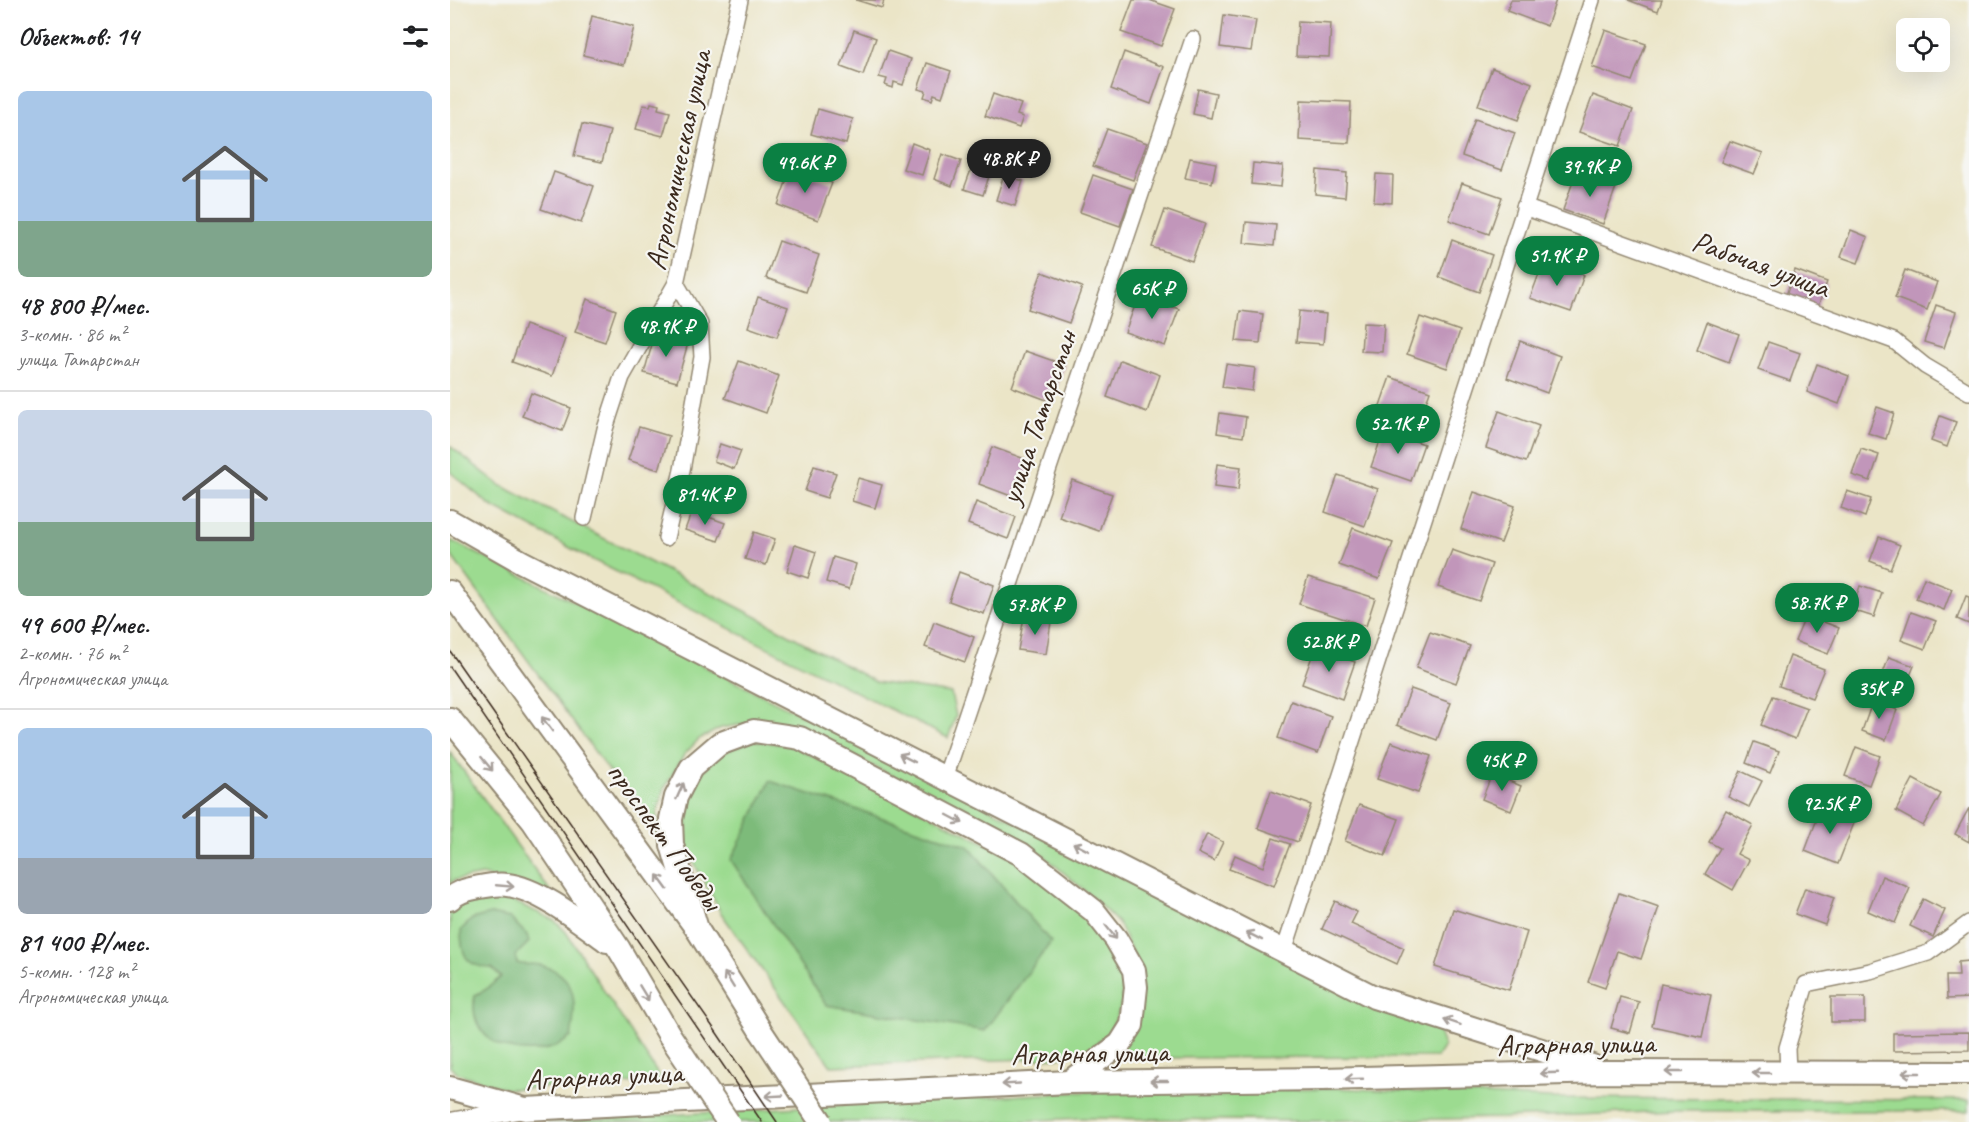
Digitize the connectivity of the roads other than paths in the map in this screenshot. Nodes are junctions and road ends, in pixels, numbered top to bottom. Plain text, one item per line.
1 (740, 0) edge
2 (1592, 0) edge
3 (1193, 39) dead end
4 (1524, 207) junction
5 (676, 283) junction
6 (1969, 393) edge
7 (584, 518) dead end
8 (450, 521) edge
9 (666, 538) dead end
10 (450, 592) edge
11 (450, 718) edge
12 (945, 778) junction
13 (450, 899) edge
14 (1969, 923) edge
15 (697, 929) junction
16 (619, 950) junction
17 (1284, 951) junction
18 (1608, 1072) junction
19 (1788, 1073) junction
20 (1969, 1073) edge
21 (1069, 1082) junction
22 (450, 1088) edge
23 (525, 1109) junction
24 (450, 1122) edge
25 (728, 1122) edge
26 (821, 1122) edge

1 - 5 street, Агрономическая улица
2 - 4 street
3 - 12 street, улица Татарстан
4 - 6 street, Рабочая улица
4 - 17 street
5 - 7 street
5 - 9 street, Агрономическая улица
12 -> 8 main road
15 -> 10 main road, проспект Победы
11 -> 16 main road
17 -> 12 main road
13 -> 16 main road
14 - 19 street
15 -> 21 main road
26 -> 15 main road, проспект Победы, bridge
16 -> 25 main road, bridge
18 -> 17 main road
19 -> 18 main road, Аграрная улица
18 -> 21 main road, Аграрная улица
20 -> 19 main road, Аграрная улица
21 -> 23 main road, Аграрная улица
22 - 23 main road
23 - 24 street, Аграрная улица

